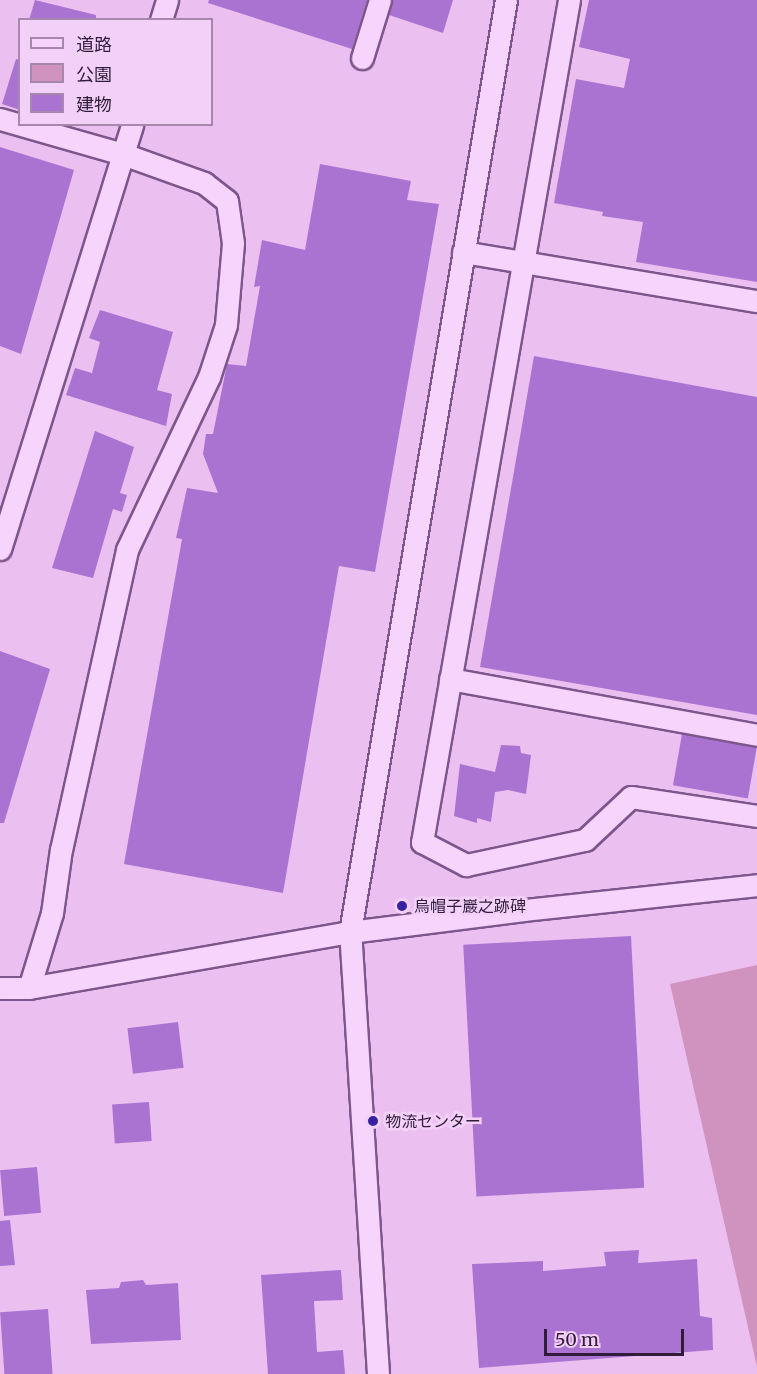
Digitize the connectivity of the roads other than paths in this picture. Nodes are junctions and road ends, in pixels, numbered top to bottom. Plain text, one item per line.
1 (167, 0) edge
2 (380, 0) edge
3 (506, 0) edge
4 (569, 0) edge
5 (162, 18) edge
6 (362, 58) dead end
7 (0, 119) edge
8 (18, 124) edge
9 (25, 126) edge
10 (131, 126) edge
11 (123, 154) junction
12 (463, 252) junction
13 (522, 262) junction
14 (757, 301) edge
15 (0, 549) edge
16 (450, 679) junction
17 (757, 735) edge
18 (757, 816) edge
19 (757, 885) edge
20 (350, 932) junction
21 (0, 988) edge
22 (29, 988) junction
23 (378, 1374) edge

1 - 5 street
2 - 6 street
3 - 12 street
4 - 13 street
7 - 8 street
9 - 11 street
10 - 11 street
11 - 15 street
11 - 22 street
12 - 13 street
12 - 20 street
13 - 14 street
13 - 16 street
16 - 17 street
16 - 18 street
19 - 20 street
20 - 22 street
20 - 23 street
21 - 22 street

